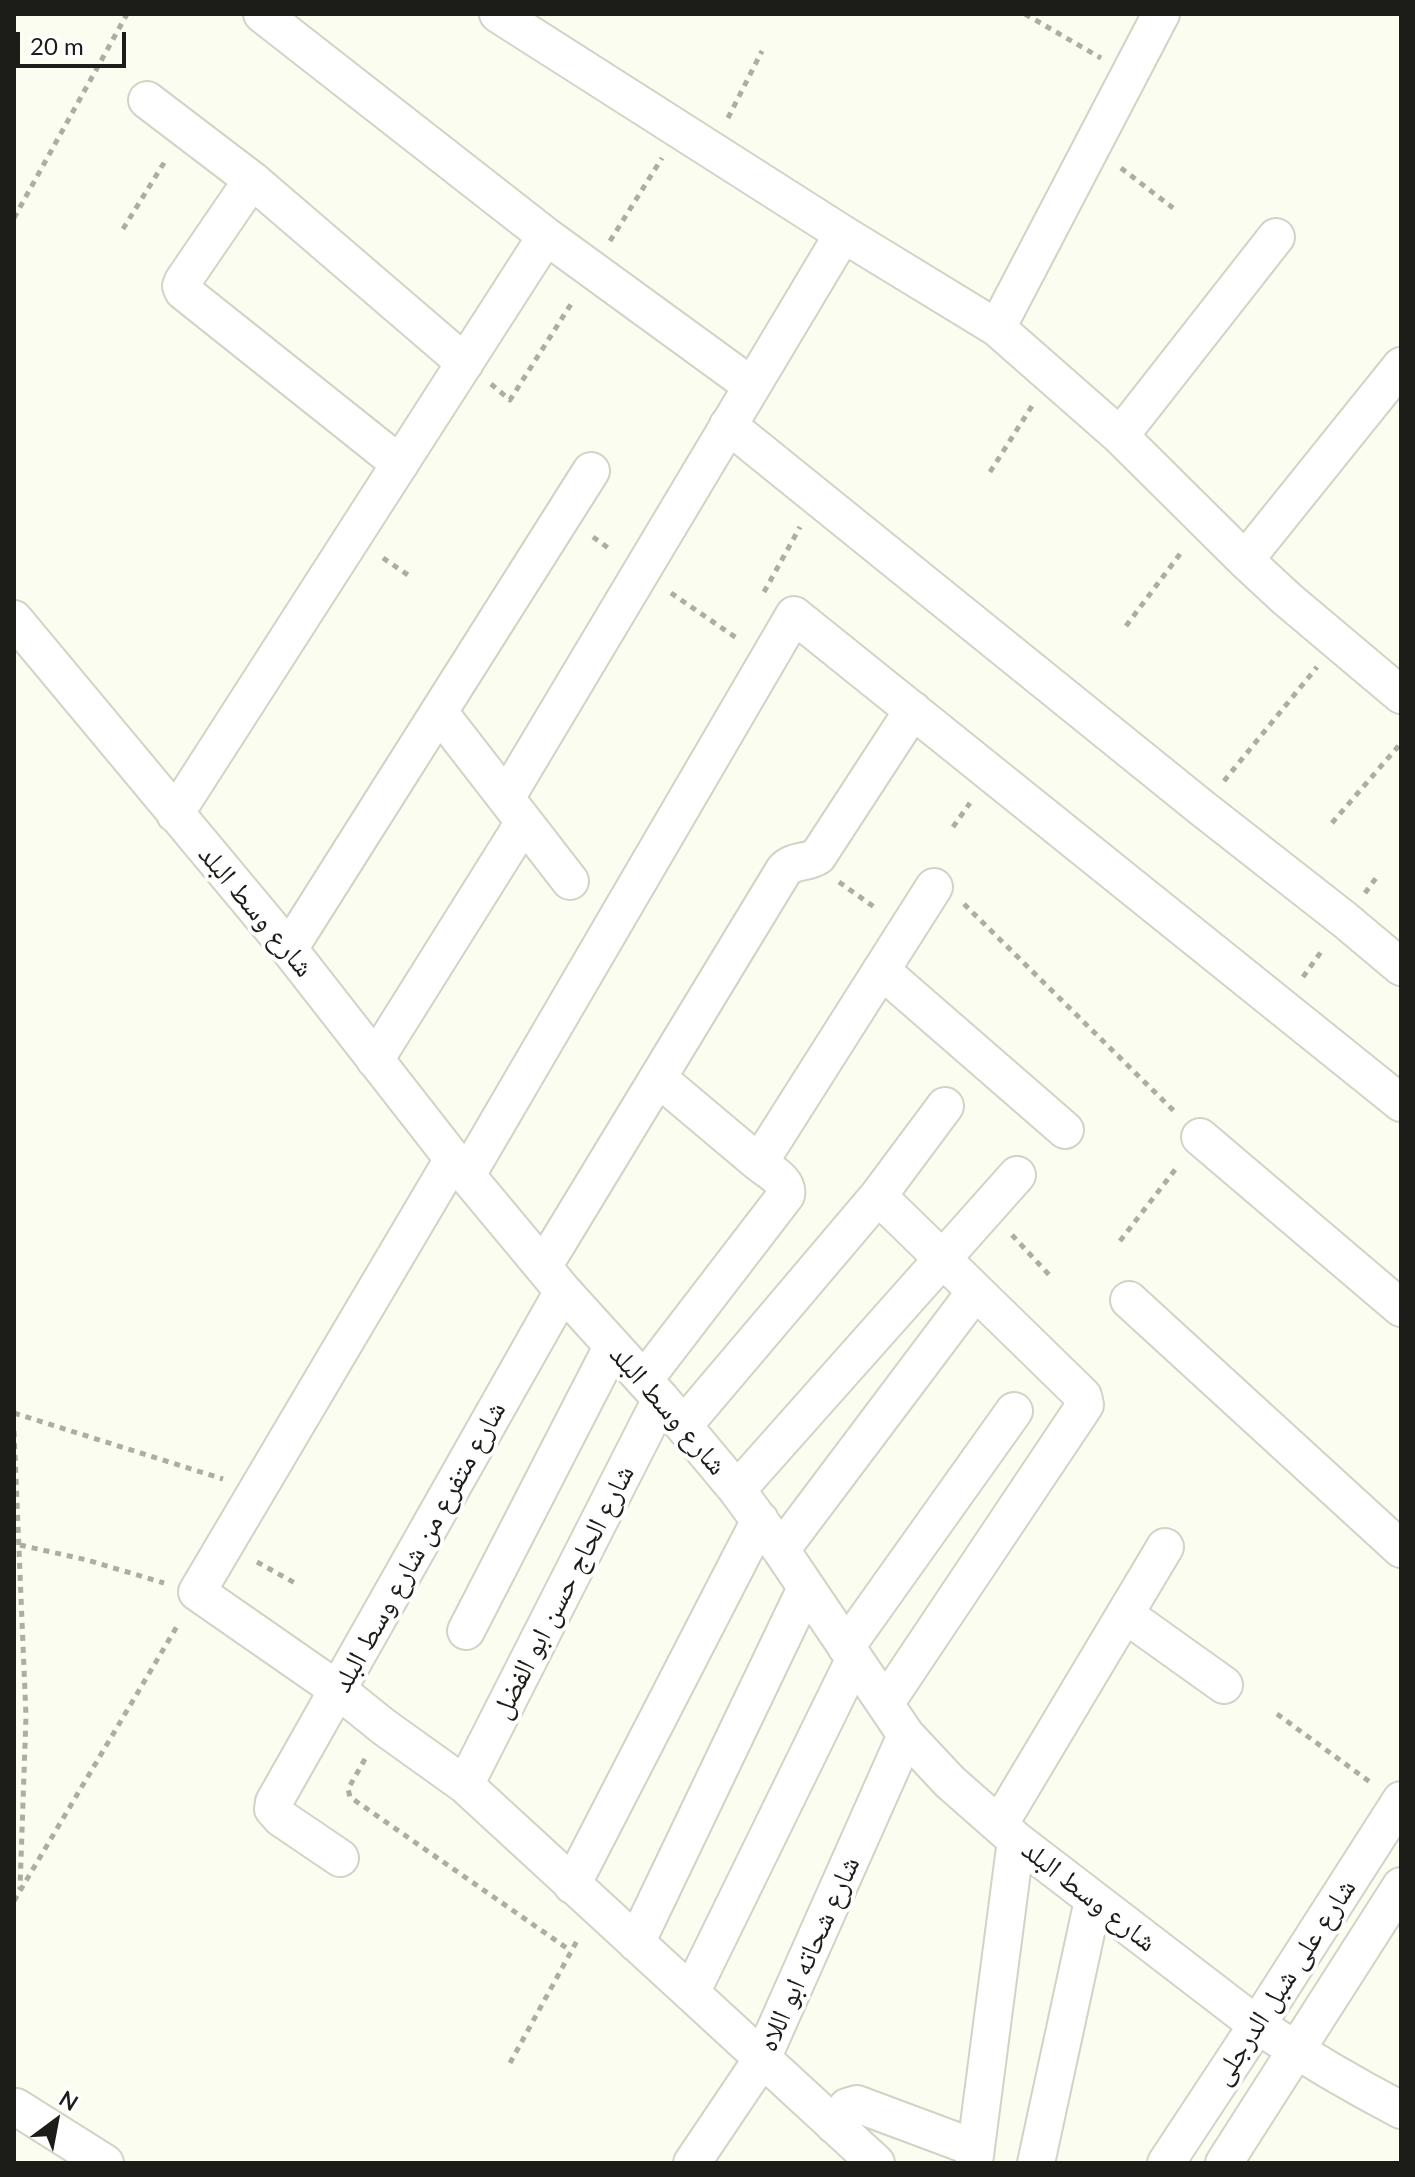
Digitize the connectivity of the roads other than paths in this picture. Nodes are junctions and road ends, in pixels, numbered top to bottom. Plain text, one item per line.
1 (262, 14) edge
2 (498, 14) edge
3 (1161, 14) edge
4 (534, 24) edge
5 (147, 100) dead end
6 (252, 180) junction
7 (843, 234) junction
8 (546, 236) junction
9 (1276, 237) dead end
10 (997, 328) junction
11 (465, 363) junction
12 (1401, 366) edge
13 (752, 386) junction
14 (728, 425) junction
15 (1120, 436) junction
16 (400, 464) junction
17 (591, 471) dead end
18 (1245, 560) junction
19 (14, 619) edge
20 (1401, 695) edge
21 (913, 710) junction
22 (439, 712) junction
23 (515, 810) junction
24 (175, 814) junction
25 (570, 881) dead end
26 (934, 887) road end
27 (289, 949) junction
28 (1401, 967) edge
29 (881, 970) junction
30 (375, 1060) junction
31 (658, 1078) junction
32 (1401, 1103) edge
33 (945, 1106) dead end
34 (1065, 1130) dead end
35 (1200, 1137) road end
36 (759, 1163) junction
37 (460, 1167) junction
38 (1017, 1175) dead end
39 (878, 1196) junction
40 (943, 1258) junction
41 (553, 1279) junction
42 (975, 1292) junction
43 (1129, 1300) dead end
44 (1401, 1308) edge
45 (612, 1347) junction
46 (663, 1401) junction
47 (1014, 1411) dead end
48 (737, 1490) junction
49 (760, 1520) junction
50 (1401, 1549) edge
51 (781, 1550) junction
52 (1156, 1562) dead end
53 (806, 1588) junction
54 (1126, 1615) junction
55 (466, 1631) dead end
56 (850, 1654) junction
57 (1224, 1685) dead end
58 (338, 1690) junction
59 (885, 1704) junction
60 (906, 1735) junction
61 (465, 1785) junction
62 (1400, 1802) edge
63 (1008, 1833) junction
64 (340, 1858) dead end
65 (1401, 1886) edge
66 (584, 1896) junction
67 (1093, 1900) junction
68 (636, 1943) junction
69 (691, 1993) junction
70 (1257, 2025) junction
71 (1295, 2050) junction
72 (762, 2059) junction
73 (16, 2107) edge
74 (1401, 2110) edge
75 (834, 2125) junction
76 (975, 2156) edge
77 (874, 2162) edge
78 (105, 2163) edge
79 (692, 2163) edge
80 (1036, 2163) edge
81 (1166, 2163) edge
82 (1224, 2163) edge

1 - 8 street
2 - 4 street
3 - 10 street
4 - 7 street
5 - 6 street
6 - 11 street
6 - 16 street
7 - 10 street
7 - 13 street
8 - 11 street
8 - 13 street
9 - 15 street
10 - 15 street
11 - 16 street
12 - 18 street
13 - 14 street
14 - 23 street
14 - 28 street
15 - 18 street
16 - 24 street
17 - 22 street
18 - 20 street
19 - 24 street, شارع وسط البلد
21 - 31 street, شارع متفرع من شارع وسط البلد
21 - 32 street
21 - 37 street
22 - 23 street
22 - 27 street
23 - 25 street
23 - 30 street
24 - 27 street, شارع وسط البلد
26 - 29 street
27 - 30 street, شارع وسط البلد
29 - 34 street
29 - 36 street
30 - 37 street, شارع وسط البلد
31 - 36 street
31 - 41 street, شارع متفرع من شارع وسط البلد
33 - 39 street
35 - 44 street
36 - 46 street
37 - 41 street, شارع وسط البلد
37 - 58 street
38 - 40 street
39 - 40 street
39 - 46 street
40 - 42 street
40 - 48 street
41 - 45 street, شارع وسط البلد
41 - 58 street, شارع متفرع من شارع وسط البلد
42 - 51 street
42 - 59 street
43 - 50 street
45 - 46 street, شارع وسط البلد
45 - 55 street
46 - 48 street, شارع وسط البلد
46 - 61 street, شارع الحاج حسن ابو الفضل
47 - 56 street
48 - 49 street, شارع وسط البلد
49 - 51 street, شارع وسط البلد
49 - 66 street
51 - 53 street, شارع وسط البلد
52 - 54 street
53 - 56 street, شارع وسط البلد
53 - 68 street
54 - 57 street
54 - 63 street
56 - 59 street, شارع وسط البلد
56 - 69 street
58 - 61 street
58 - 64 street, شارع متفرع من شارع وسط البلد
59 - 60 street, شارع وسط البلد
60 - 63 street, شارع وسط البلد
60 - 72 street, شارع شحاته ابو اللاه
61 - 66 street
62 - 70 street, شارع على شبل الدرجلى
63 - 67 street, شارع وسط البلد
63 - 76 street
65 - 71 street, شارع على شبل الدرجلى
66 - 68 street
67 - 70 street, شارع وسط البلد
67 - 80 street
68 - 69 street
69 - 72 street
70 - 71 street, شارع وسط البلد
70 - 81 street, شارع على شبل الدرجلى
71 - 74 street, شارع وسط البلد
71 - 82 street, شارع على شبل الدرجلى
72 - 75 street
72 - 79 street, شارع شحاته ابو اللاه
73 - 78 street
75 - 76 street
75 - 77 street

